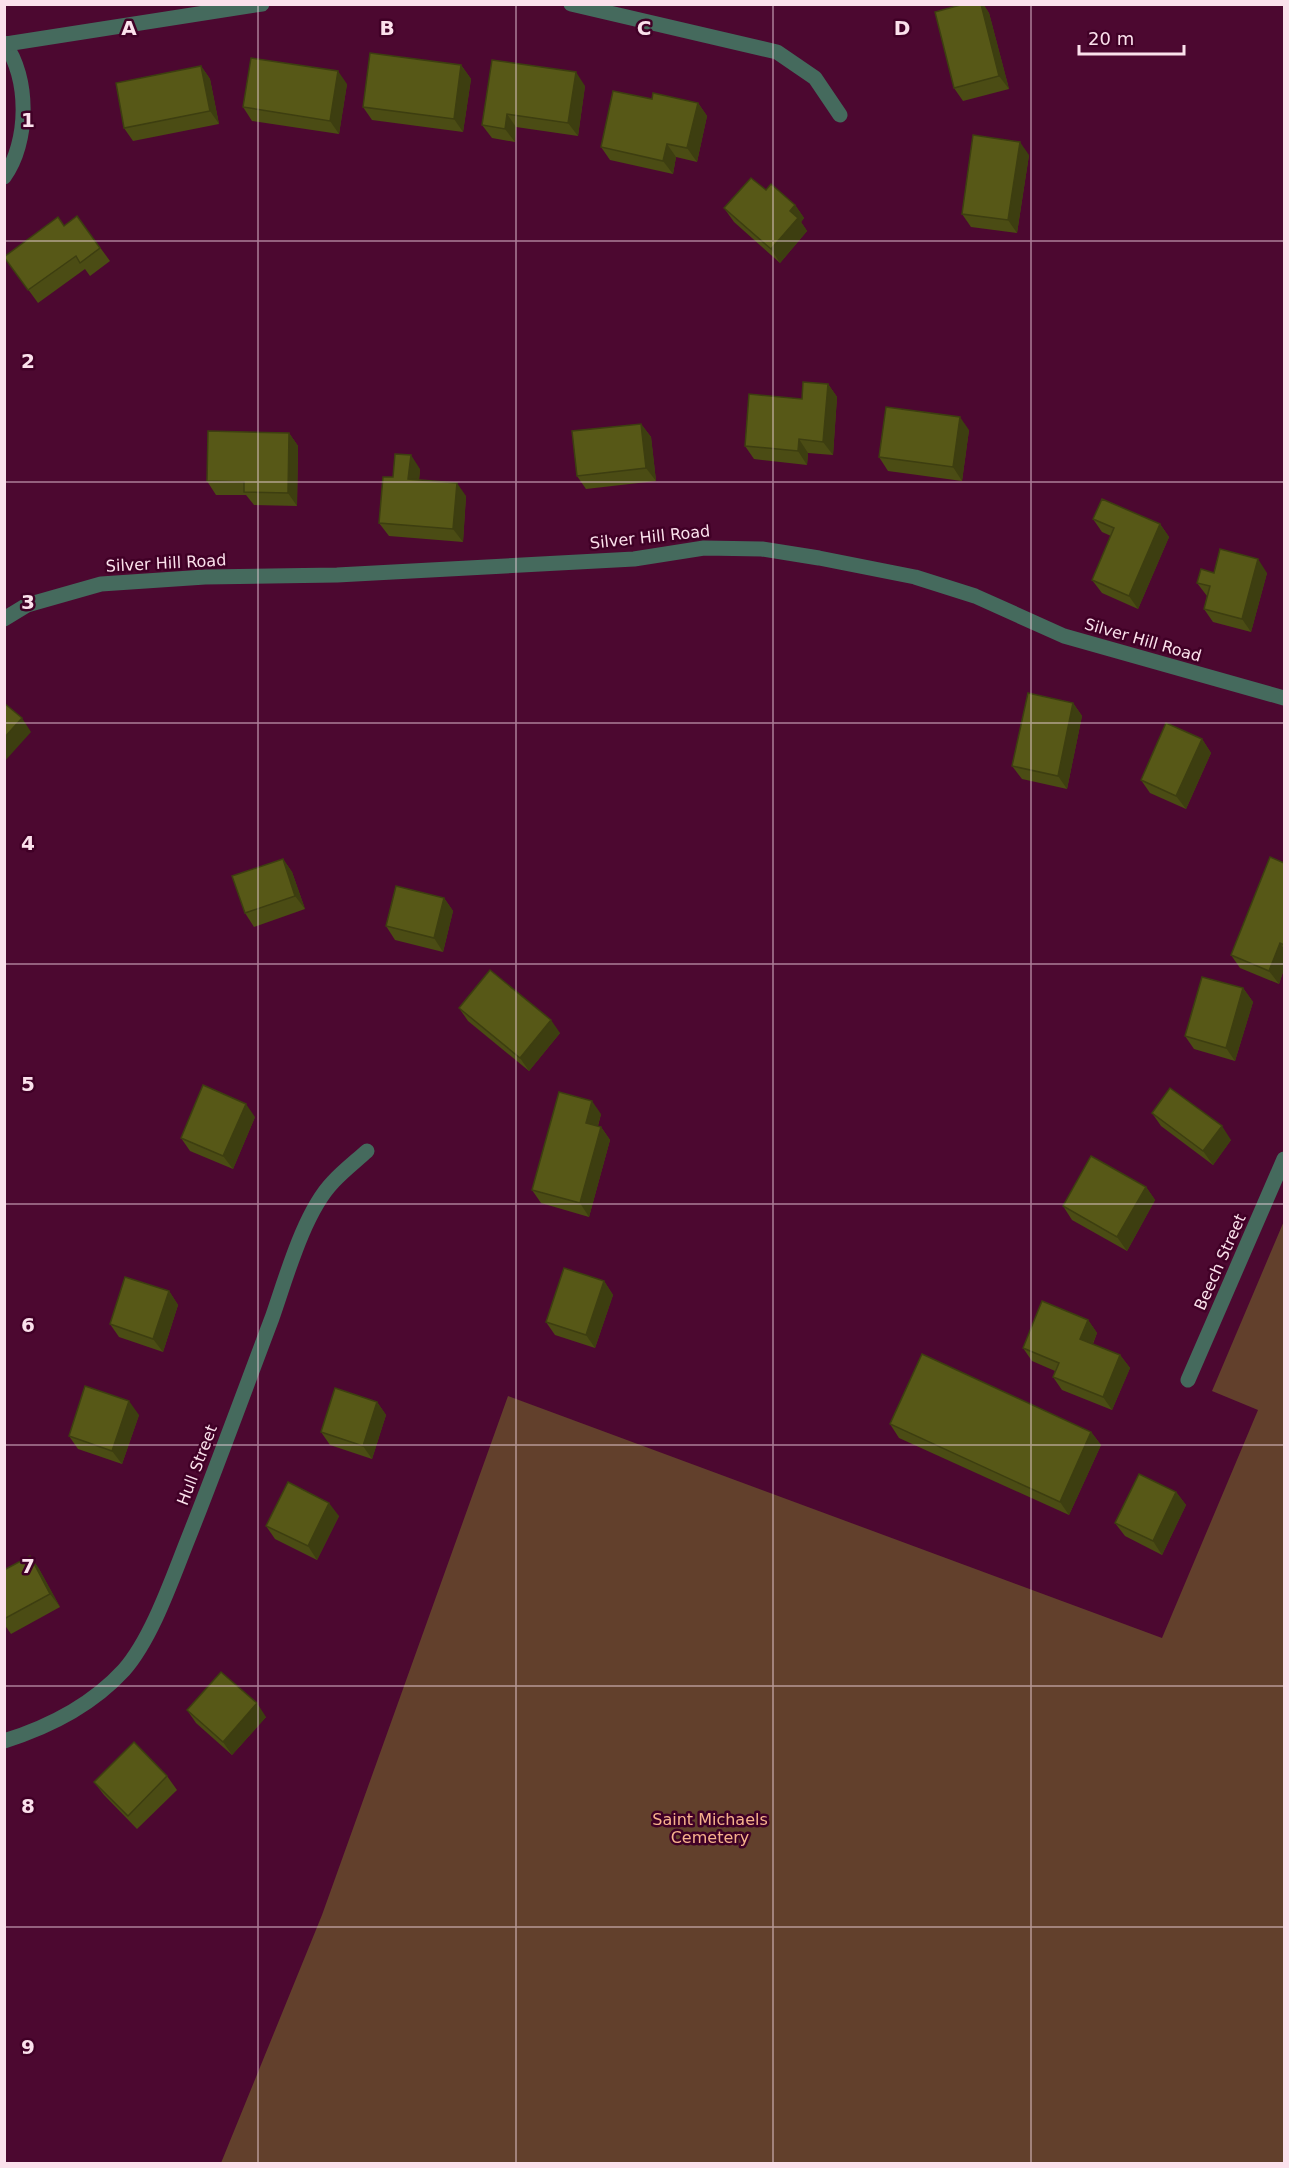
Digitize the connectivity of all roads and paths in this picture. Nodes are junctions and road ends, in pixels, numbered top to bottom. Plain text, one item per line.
1 (262, 4) edge
2 (572, 4) edge
3 (5, 44) edge
4 (840, 115) dead end
5 (4, 177) edge
6 (4, 619) edge
7 (1284, 698) edge
8 (367, 1151) dead end
9 (1284, 1159) edge
10 (1188, 1380) dead end
11 (4, 1741) edge

1 - 3 street
2 - 4 street
3 - 5 street
6 - 7 street, Silver Hill Road
8 - 11 street, Hull Street
9 - 10 street, Beech Street

